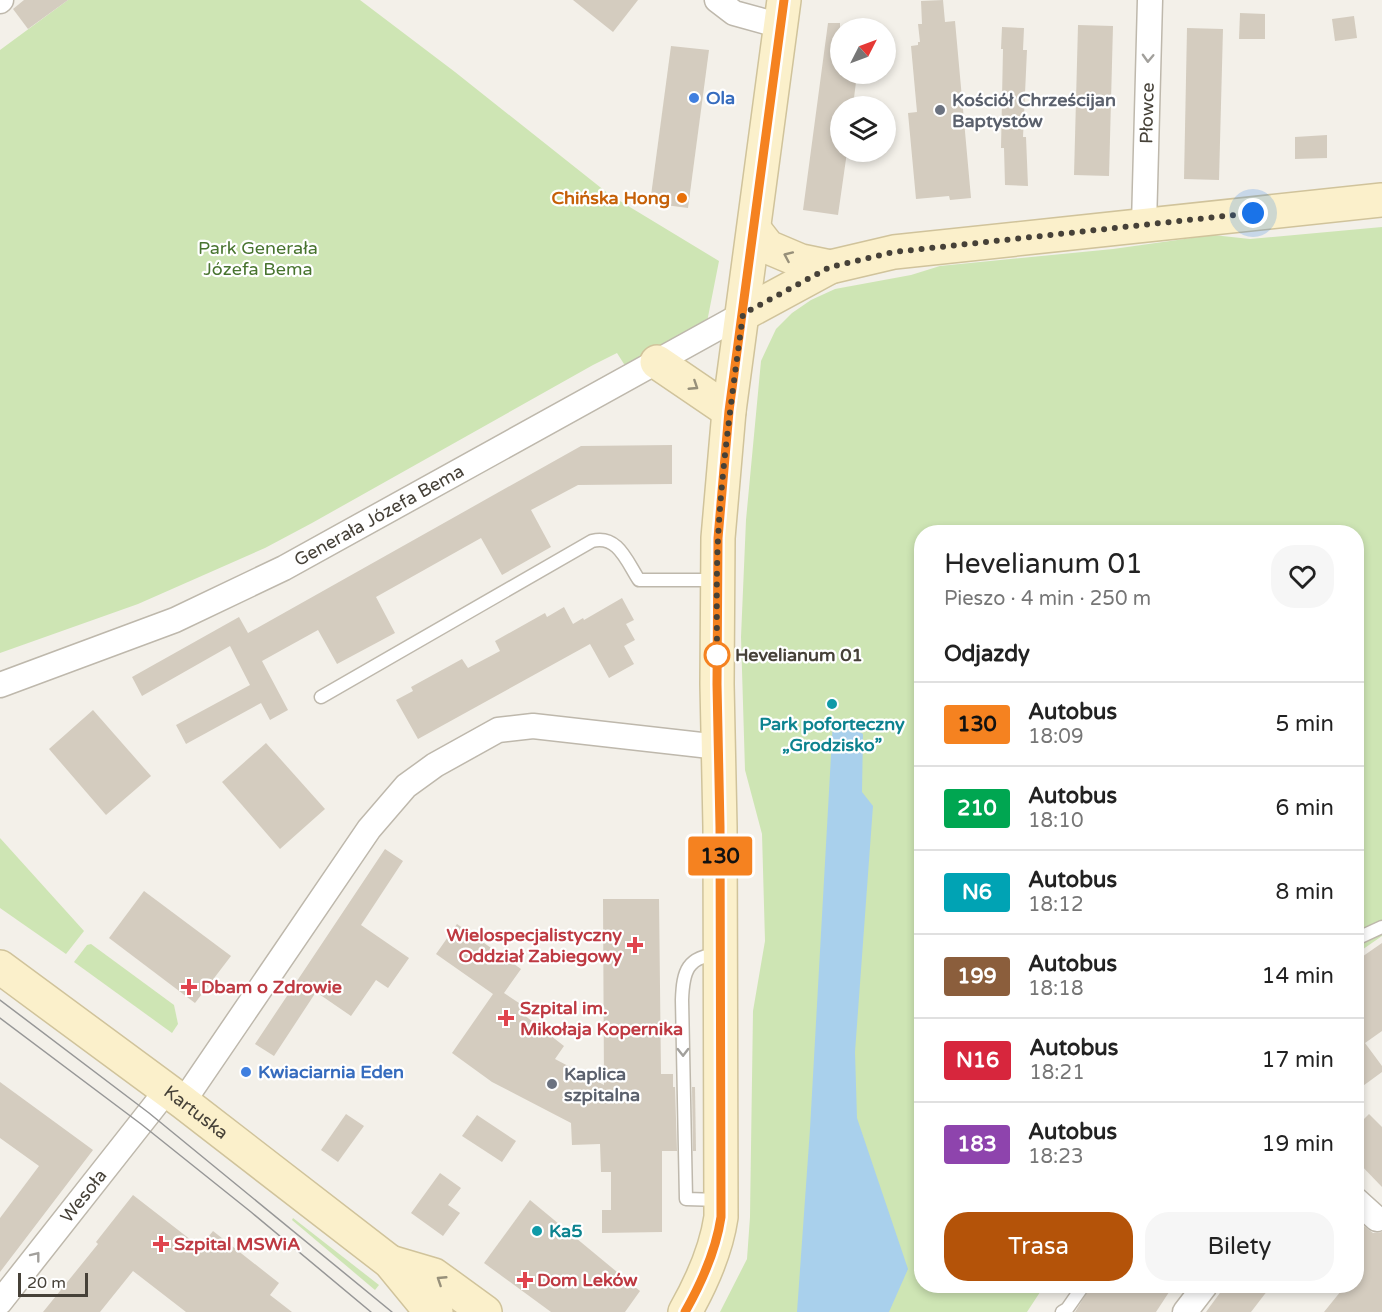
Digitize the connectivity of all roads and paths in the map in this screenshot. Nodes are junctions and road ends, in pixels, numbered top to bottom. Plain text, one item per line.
1 (717, 0) edge
2 (1150, 0) edge
3 (782, 13) edge
4 (1382, 200) edge
5 (1144, 225) junction
6 (754, 229) junction
7 (830, 267) junction
8 (743, 314) junction
9 (657, 362) junction
10 (729, 411) junction
11 (717, 580) junction
12 (0, 685) edge
13 (321, 697) dead end
14 (719, 747) junction
15 (1382, 927) edge
16 (1364, 935) edge
17 (720, 954) junction
18 (0, 967) edge
19 (175, 1096) junction
20 (722, 1201) junction
21 (1364, 1207) edge
22 (1379, 1221) edge
23 (390, 1262) junction
24 (1078, 1293) edge
25 (1200, 1293) edge
26 (0, 1302) edge
27 (436, 1312) edge
28 (485, 1312) edge
29 (685, 1312) edge
30 (1062, 1312) edge
31 (1185, 1312) edge

1 - 3 street
2 -> 5 street, Płowce
3 - 6 street
4 - 5 street
5 - 7 street
7 -> 6 street
6 - 8 street
7 - 8 street
8 - 9 street, Generała Józefa Bema
8 - 10 street
9 -> 10 street
9 - 12 street, Generała Józefa Bema
10 - 11 street
11 - 13 lane
11 - 14 street
14 - 17 street
14 - 19 street, Wesoła
15 - 16 lane
17 - 20 street
17 -> 20 lane
18 - 19 street, Kartuska
19 - 23 street, Kartuska
26 -> 19 street, Wesoła
20 - 29 street
21 - 22 street
23 - 27 street, Kartuska
28 -> 23 street, Kartuska
24 - 30 lane
25 - 31 street

